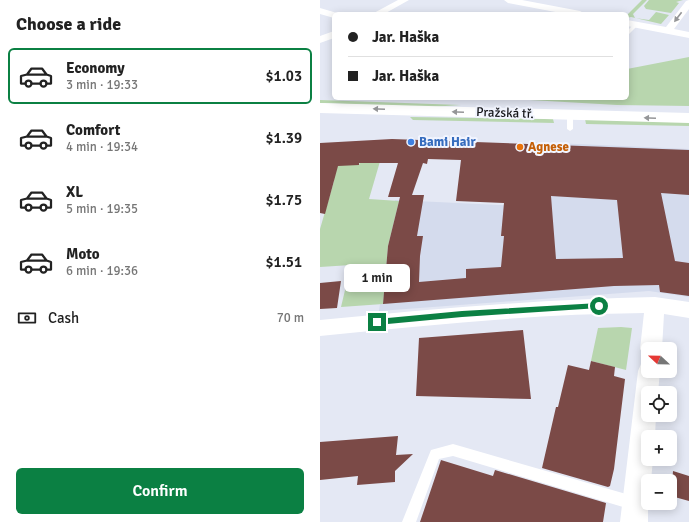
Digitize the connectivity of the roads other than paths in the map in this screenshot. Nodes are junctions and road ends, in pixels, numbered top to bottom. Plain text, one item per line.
1 (405, 0) edge
2 (508, 0) edge
3 (522, 1) edge
4 (689, 3) edge
5 (513, 10) dead end
6 (320, 11) edge
7 (381, 12) edge
8 (571, 12) edge
9 (332, 14) edge
10 (630, 24) edge
11 (668, 31) junction
12 (332, 35) edge
13 (689, 35) edge
14 (320, 40) edge
15 (320, 108) edge
16 (689, 118) edge
17 (320, 120) edge
18 (570, 122) junction
19 (689, 132) edge
20 (655, 305) junction
21 (689, 310) edge
22 (320, 328) edge
23 (652, 342) edge
24 (648, 378) edge
25 (635, 513) edge
26 (409, 522) edge

1 - 7 street
2 - 3 street
3 - 5 street
3 - 8 street
4 -> 11 street
6 - 9 street
10 - 11 street
11 - 13 street
12 - 14 street
18 -> 15 street, Pražská tř.
16 -> 18 street, Pražská tř.
17 - 18 street, Pražská tř.
18 - 19 street, Pražská tř.
20 - 21 street
20 - 22 street
20 - 23 street
24 - 25 street
25 - 26 lane

